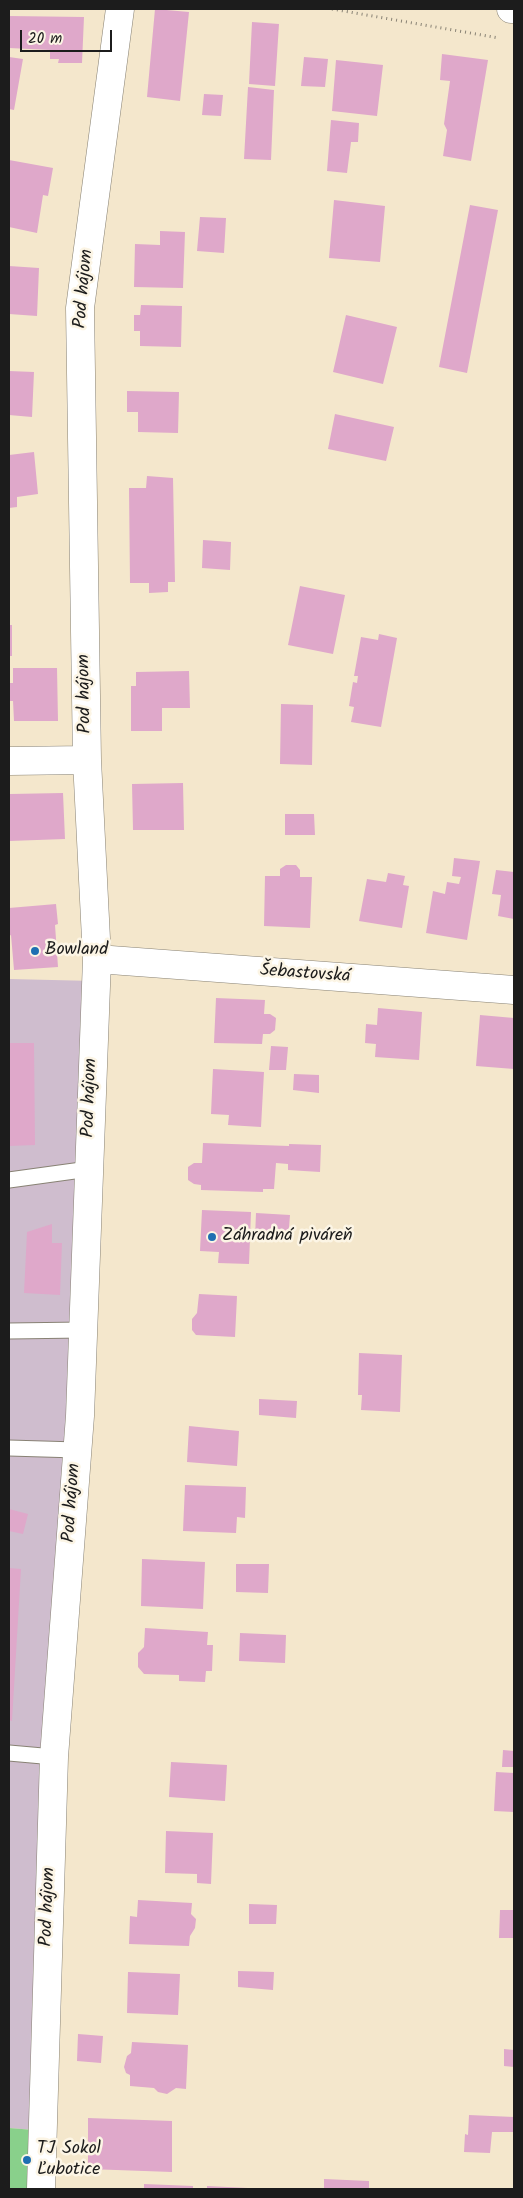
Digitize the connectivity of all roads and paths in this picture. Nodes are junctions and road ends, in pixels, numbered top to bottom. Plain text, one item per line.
1 (120, 9) edge
2 (332, 9) edge
3 (505, 39) dead end
4 (87, 760) junction
5 (9, 761) edge
6 (97, 959) junction
7 (514, 990) edge
8 (89, 1170) junction
9 (9, 1180) edge
10 (83, 1330) junction
11 (9, 1331) edge
12 (9, 1448) edge
13 (77, 1450) junction
14 (9, 1753) edge
15 (54, 1758) junction
16 (41, 2189) edge

1 - 4 street, Pod hájom
2 - 3 path
4 - 5 street
4 - 6 street, Pod hájom
6 - 7 street, Šebastovská
6 - 8 street, Pod hájom
8 - 9 lane
8 - 10 street, Pod hájom
10 - 11 lane
10 - 13 street, Pod hájom
12 - 13 lane
13 - 15 street, Pod hájom
14 - 15 lane
15 - 16 street, Pod hájom

